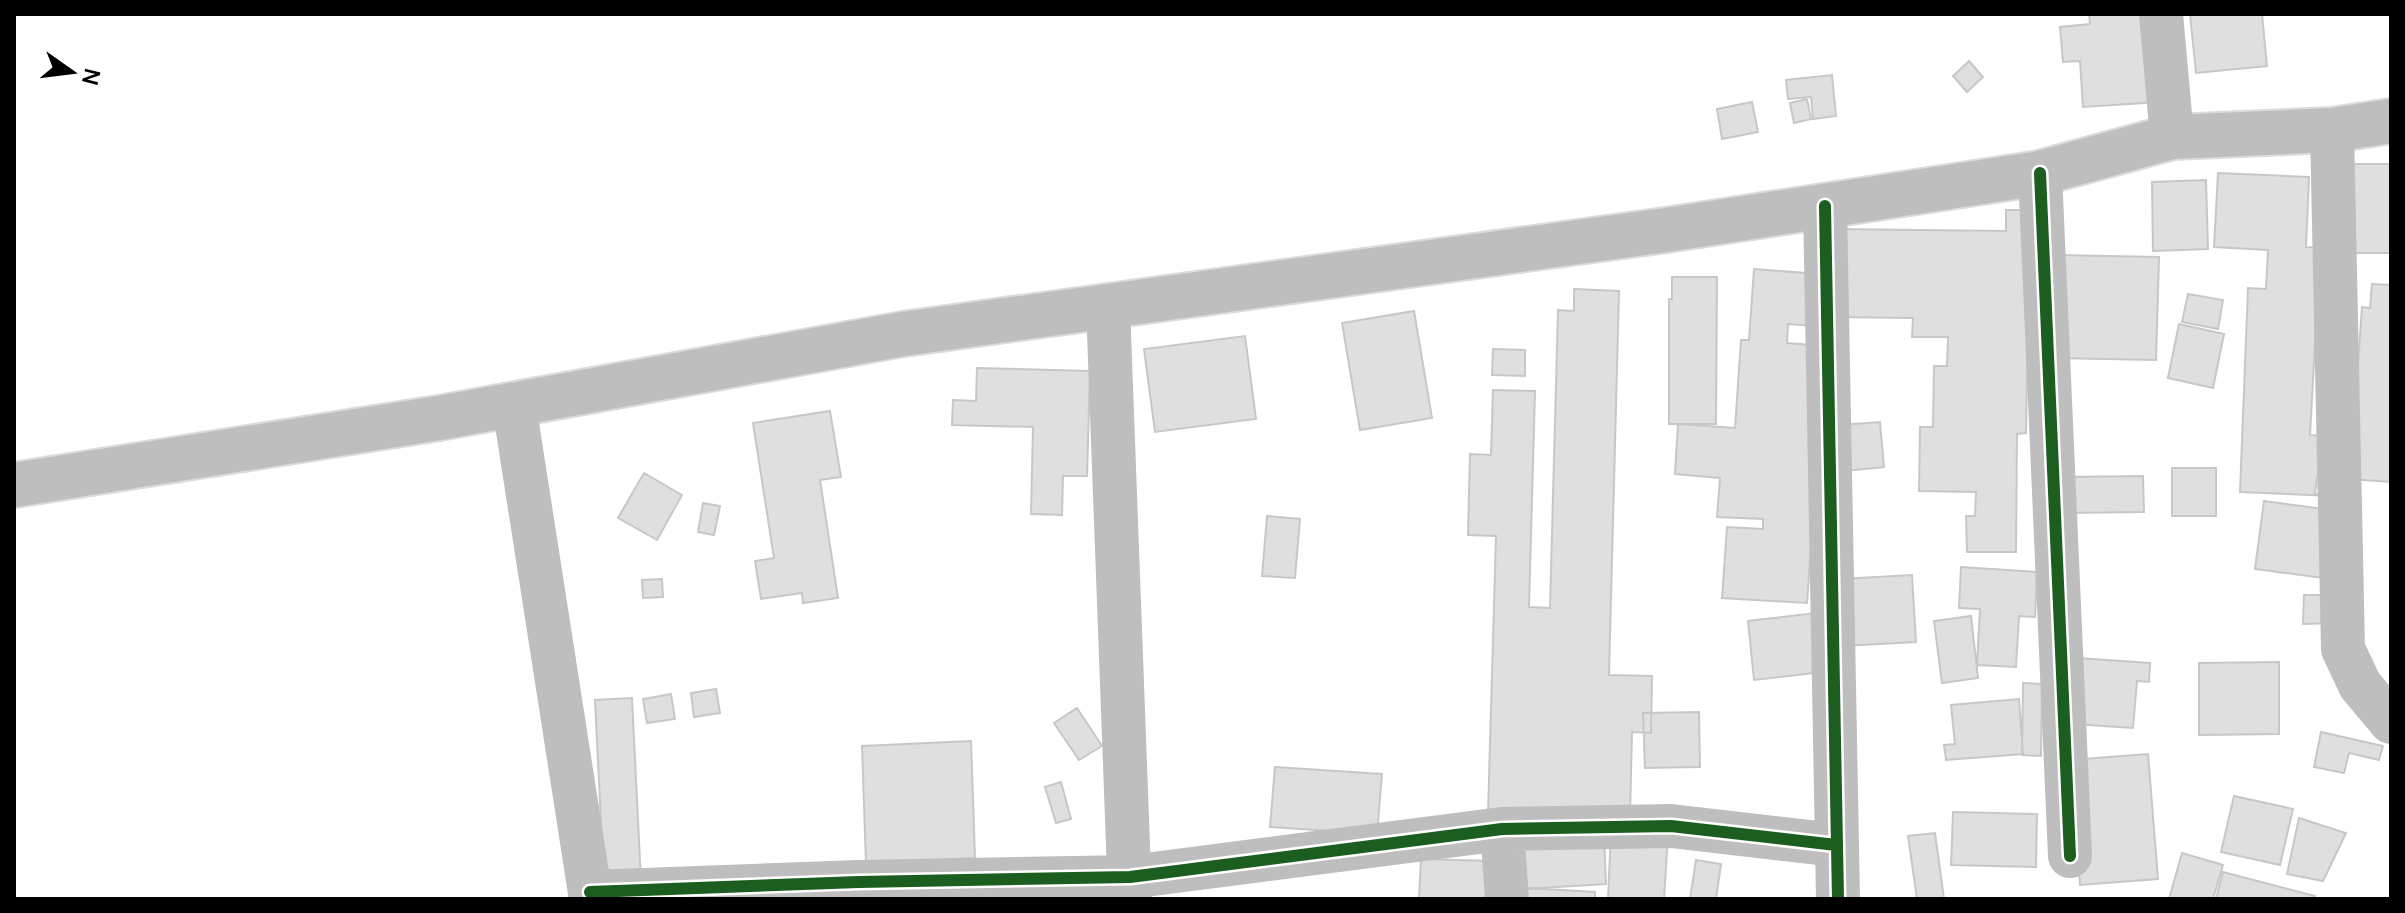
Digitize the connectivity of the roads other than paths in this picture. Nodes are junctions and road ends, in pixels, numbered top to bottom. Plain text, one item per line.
1 (2161, 14) edge
2 (2391, 121) edge
3 (2332, 130) junction
4 (2172, 137) junction
5 (2040, 173) junction
6 (1825, 206) junction
7 (1108, 306) junction
8 (514, 405) junction
9 (14, 485) edge
10 (2391, 722) edge
11 (1502, 829) junction
12 (1836, 845) junction
13 (2070, 856) dead end
14 (1130, 888) edge
15 (590, 895) edge
16 (1507, 899) edge
17 (1838, 899) edge

1 - 4 street
2 - 3 street
3 - 4 street
3 - 10 street
4 - 5 street
5 - 6 street
5 - 13 street
6 - 7 street
6 - 12 street
7 - 8 street
7 - 14 street
8 - 9 street
8 - 15 street
11 - 12 street
11 - 14 street
11 - 16 street
12 - 17 street
14 - 15 street

